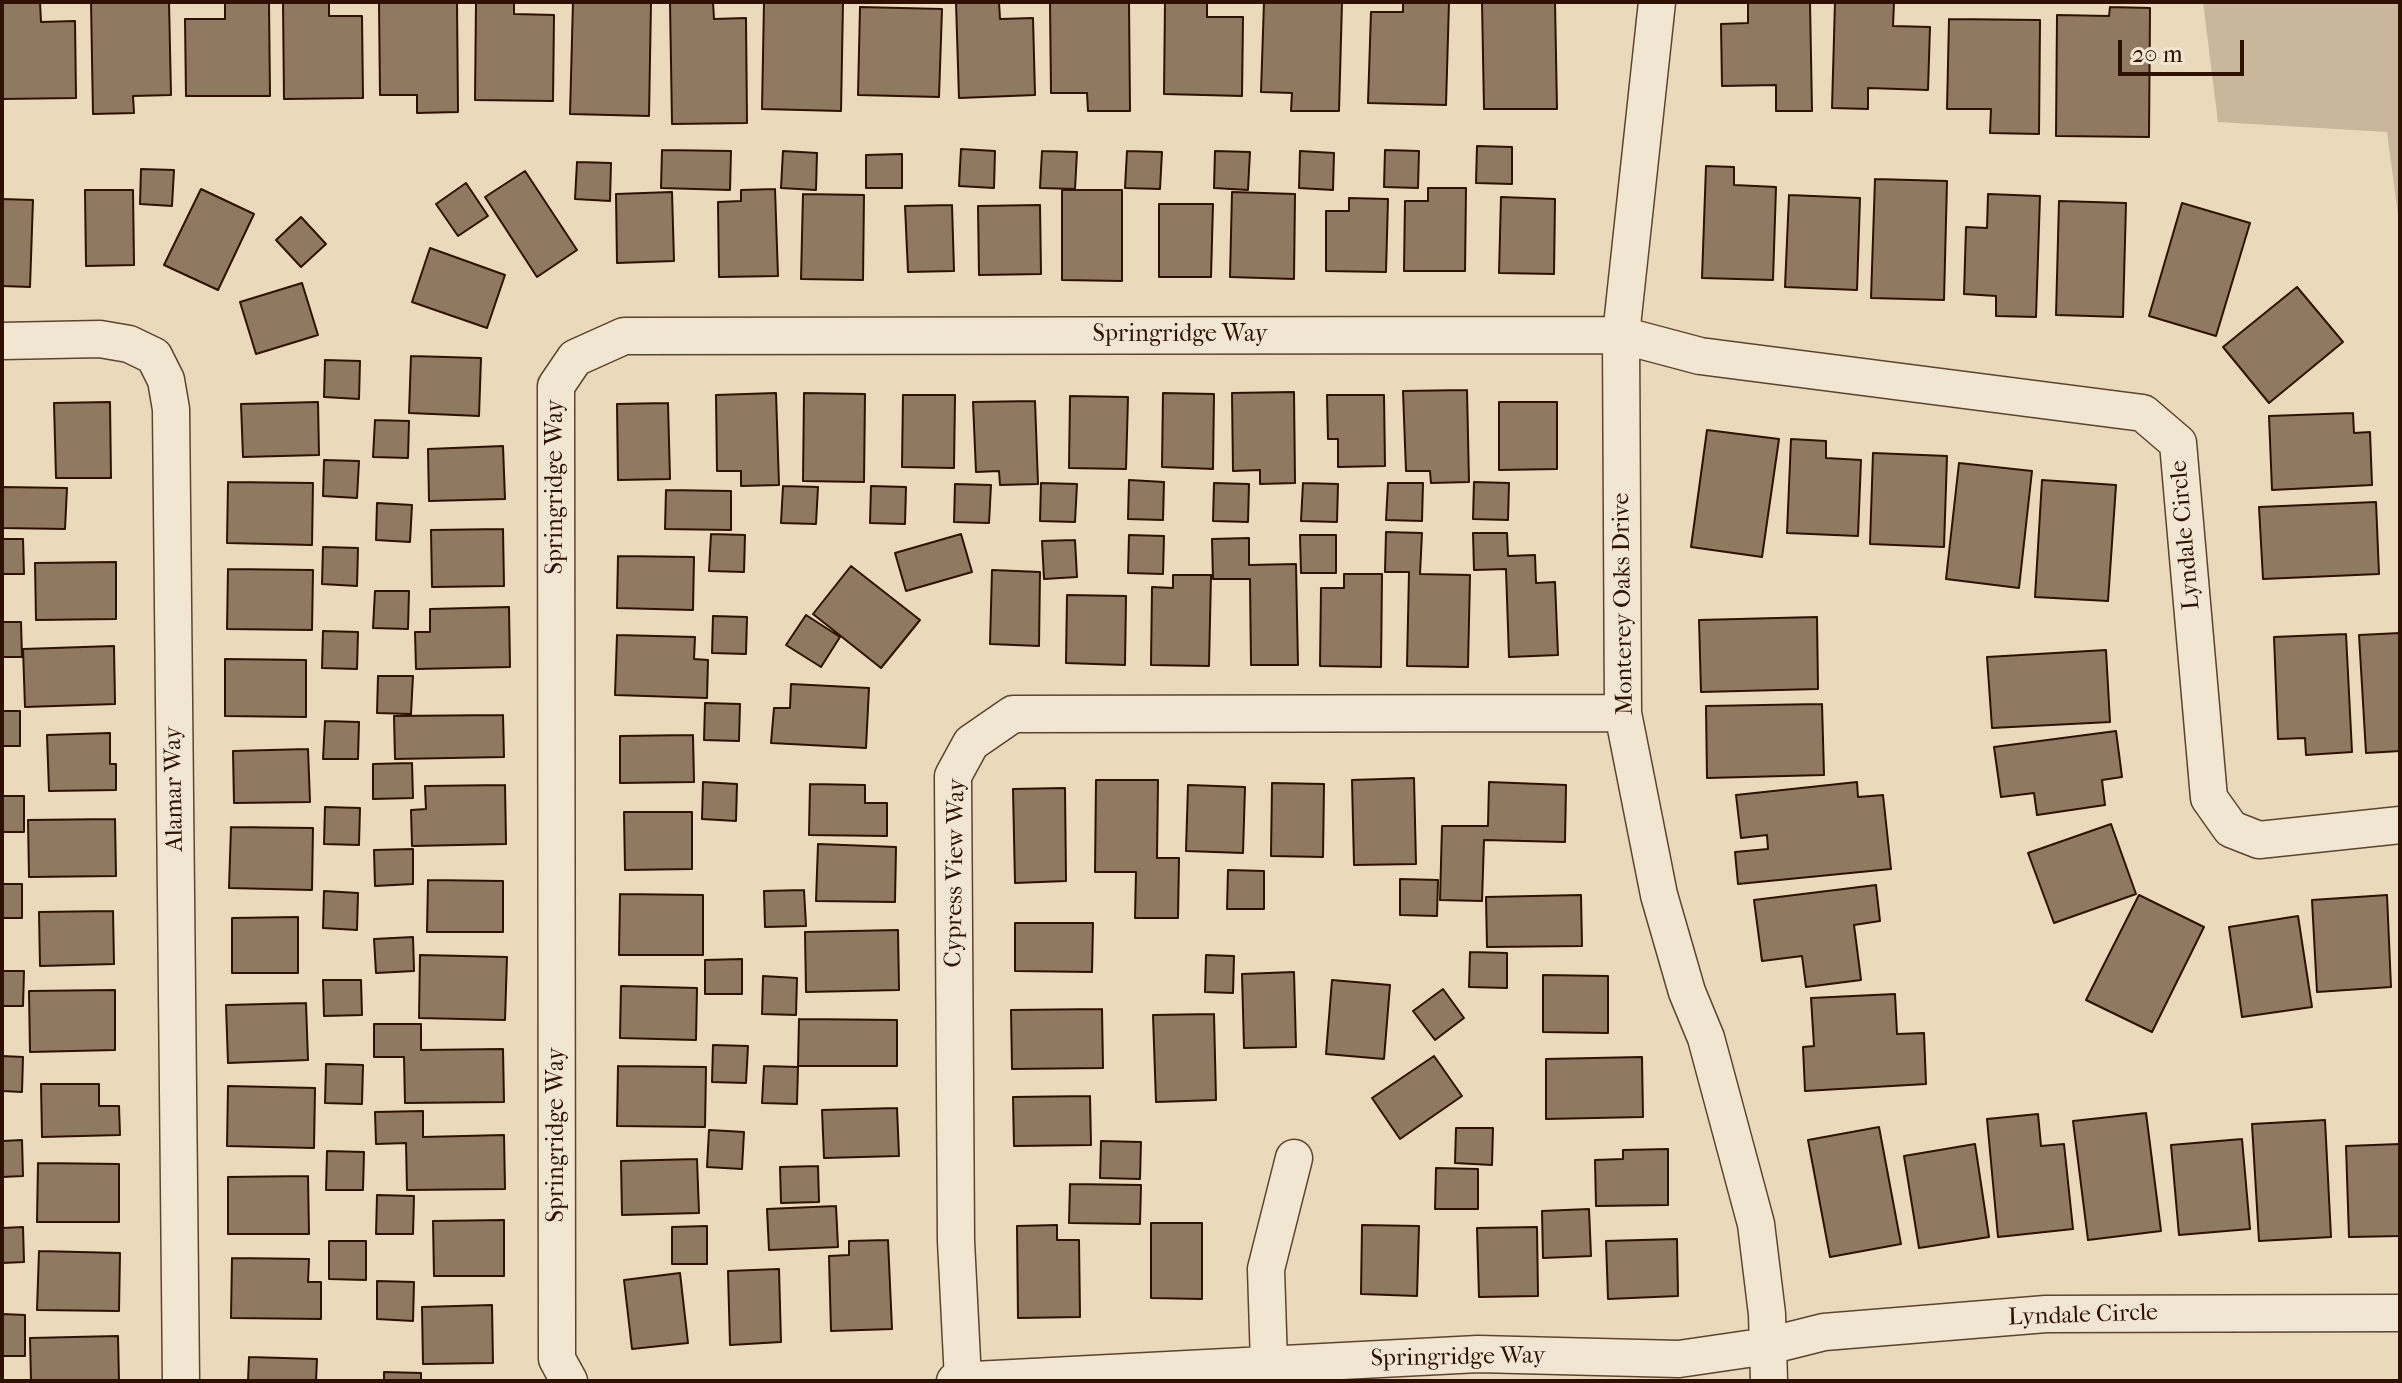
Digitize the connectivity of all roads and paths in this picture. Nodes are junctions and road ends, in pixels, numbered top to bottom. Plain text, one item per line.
1 (1657, 2) edge
2 (1621, 335) junction
3 (2, 341) edge
4 (1623, 713) junction
5 (2400, 825) edge
6 (1294, 1158) dead end
7 (2400, 1313) edge
8 (1269, 1364) junction
9 (1768, 1364) edge
10 (963, 1380) edge
11 (181, 1381) edge
12 (569, 1381) edge
13 (955, 1381) edge

1 - 2 street, Monterey Oaks Drive
2 - 4 street, Monterey Oaks Drive
2 - 5 street, Lyndale Circle
2 - 12 street, Springridge Way
3 - 11 street, Alamar Way
4 - 9 street, Monterey Oaks Drive
4 - 10 street, Cypress View Way
6 - 8 street
7 - 9 street, Lyndale Circle
8 - 9 street, Springridge Way
8 - 10 street, Springridge Way
10 - 13 street, Springridge Way

